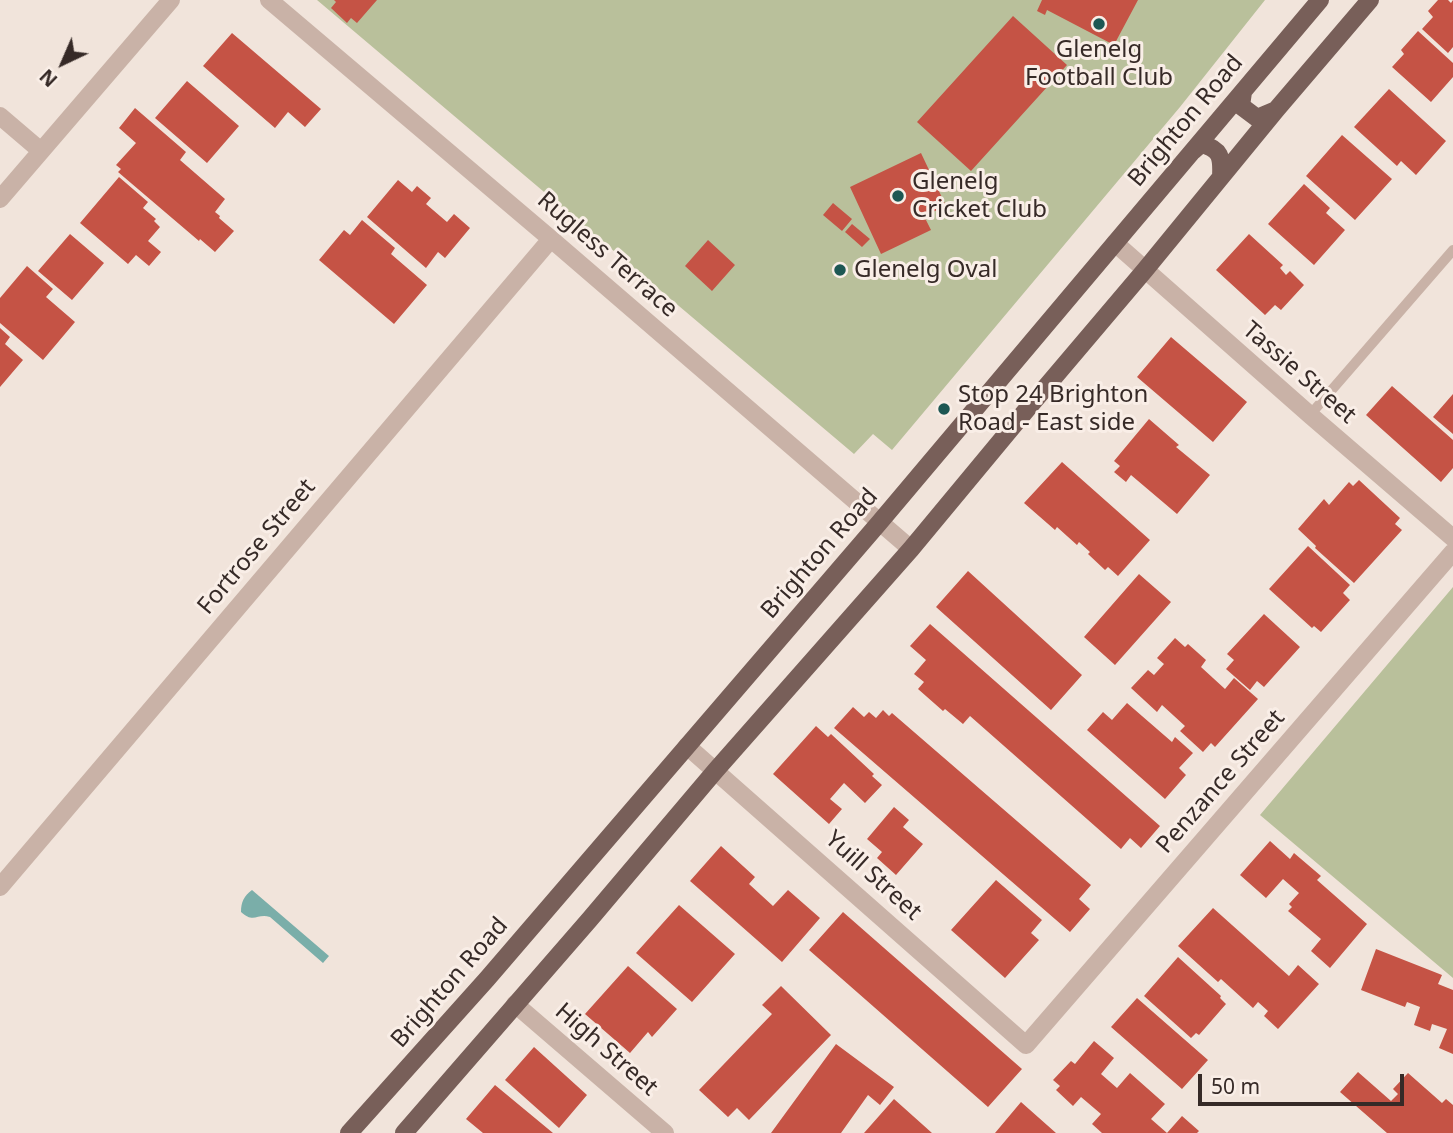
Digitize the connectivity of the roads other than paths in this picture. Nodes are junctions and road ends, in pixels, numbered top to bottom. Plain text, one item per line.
1 (171, 0) edge
2 (269, 0) edge
3 (1320, 0) edge
4 (1370, 0) edge
5 (1242, 92) junction
6 (1276, 110) junction
7 (0, 116) edge
8 (41, 151) junction
9 (1190, 154) junction
10 (1221, 177) junction
11 (0, 199) edge
12 (551, 239) junction
13 (1115, 243) junction
14 (1453, 250) edge
15 (1145, 270) junction
16 (1310, 415) junction
17 (879, 523) junction
18 (1453, 538) edge
19 (911, 550) junction
20 (1453, 552) edge
21 (687, 746) junction
22 (716, 770) junction
23 (0, 887) edge
24 (515, 1004) junction
25 (1026, 1045) joint
26 (349, 1133) edge
27 (404, 1133) edge
28 (665, 1133) edge

1 - 8 street
2 - 12 street, Rugless Terrace
3 - 5 main road, Brighton Road
4 - 6 main road
5 - 6 main road
5 - 9 main road, Brighton Road
6 - 10 main road
7 - 8 street
8 - 11 street
9 - 10 main road
9 - 13 main road, Brighton Road
10 - 15 main road
12 - 17 street, Rugless Terrace
12 - 23 street, Fortrose Street
13 - 15 street, Tassie Street
13 - 17 main road, Brighton Road
14 - 16 lane
15 - 16 street, Tassie Street
15 - 19 main road
16 - 18 street, Tassie Street
17 - 19 street, Rugless Terrace
17 - 21 main road, Brighton Road
19 - 22 main road
20 - 25 street, Penzance Street
21 - 22 street, Yuill Street
21 - 26 main road, Brighton Road
22 - 24 main road
22 - 25 street, Yuill Street
24 - 27 main road
24 - 28 street, High Street

